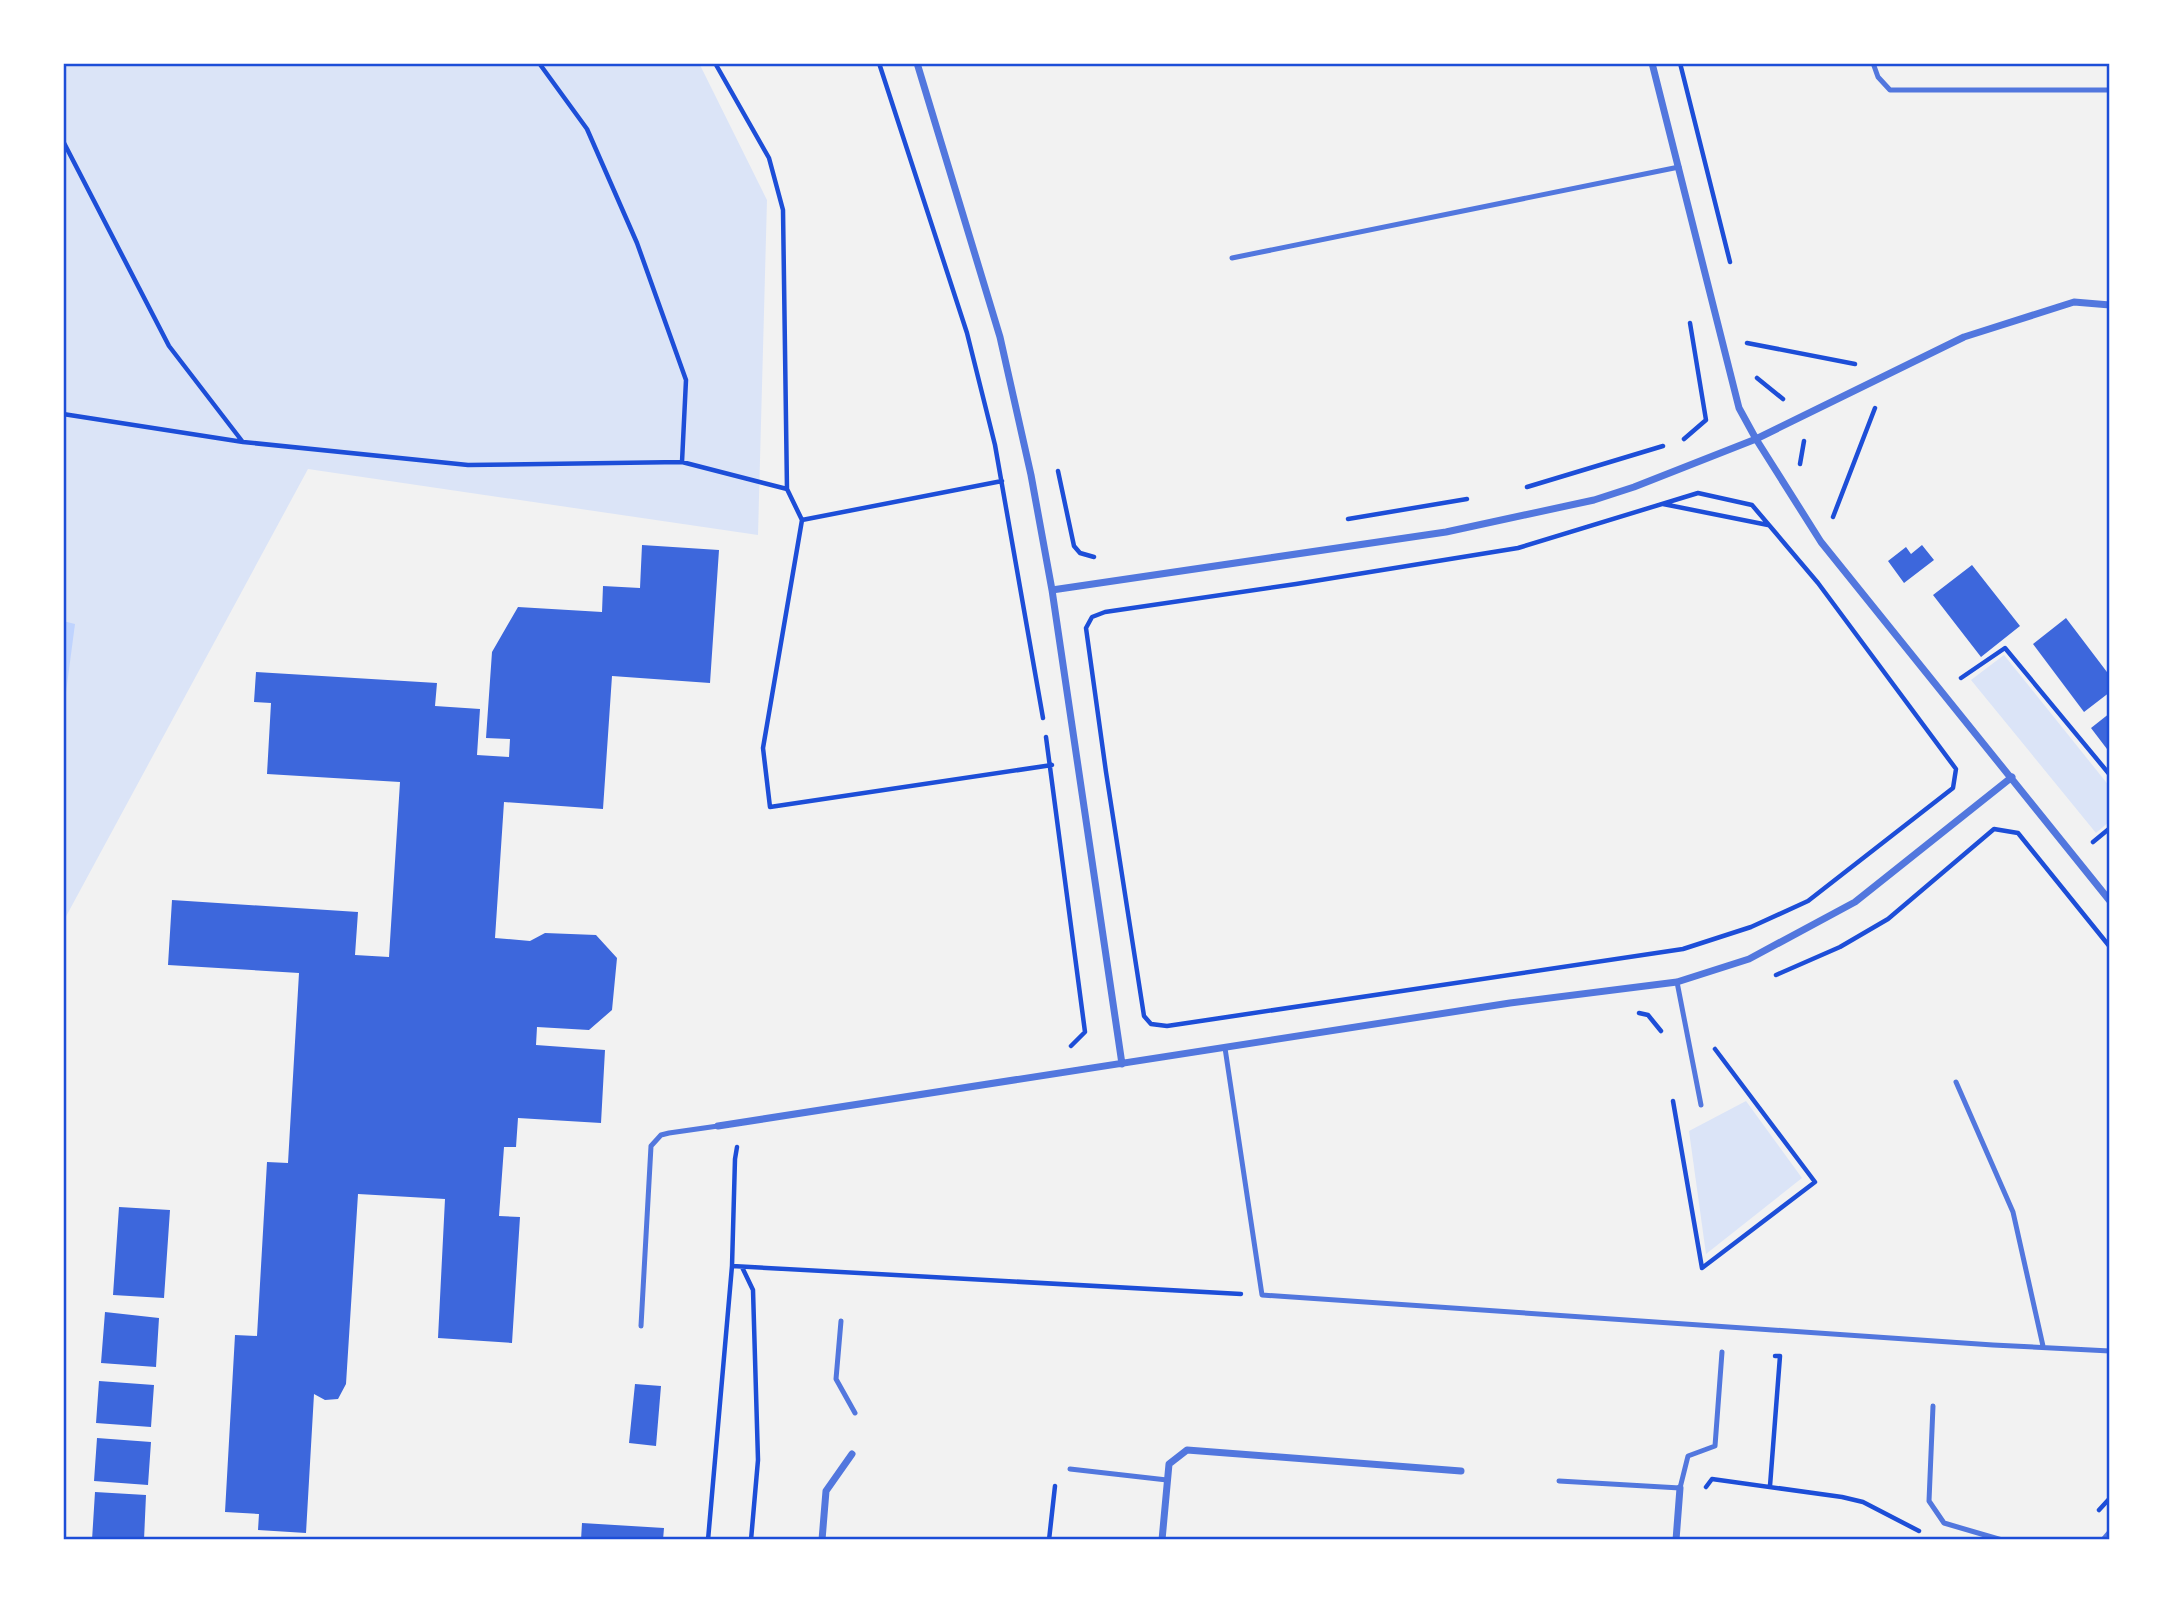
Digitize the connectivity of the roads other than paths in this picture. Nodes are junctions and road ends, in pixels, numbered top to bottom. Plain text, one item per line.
1 (917, 63) edge
2 (1652, 63) edge
3 (1874, 63) edge
4 (2110, 90) edge
5 (1679, 167) junction
6 (1232, 258) dead end
7 (2110, 305) edge
8 (1755, 439) junction
9 (1052, 590) junction
10 (2012, 777) junction
11 (2110, 901) edge
12 (1677, 982) junction
13 (1225, 1048) junction
14 (1122, 1065) junction
15 (1956, 1082) dead end
16 (1701, 1105) dead end
17 (718, 1126) joint
18 (841, 1321) dead end
19 (641, 1326) dead end
20 (2043, 1346) junction
21 (2110, 1351) edge
22 (1722, 1352) dead end
23 (1933, 1406) dead end
24 (855, 1413) dead end
25 (852, 1454) dead end
26 (1070, 1469) road end
27 (1461, 1471) dead end
28 (1167, 1479) junction
29 (1559, 1481) dead end
30 (1680, 1488) junction
31 (2110, 1533) edge
32 (822, 1540) edge
33 (1162, 1540) edge
34 (1675, 1540) edge
35 (2002, 1540) edge
36 (2104, 1540) edge

1 - 9 street
2 - 5 street
3 - 4 lane
5 - 6 lane
5 - 8 street
7 - 8 street
8 - 9 street
8 - 10 street
9 - 14 street
10 - 11 street
10 - 12 street
12 - 13 street
12 - 16 lane
13 - 14 street
13 - 20 lane
14 - 17 street
15 - 20 lane
17 - 19 lane
18 - 24 lane
20 - 21 lane
22 - 30 lane
23 - 35 lane
25 - 32 street
26 - 28 lane
27 - 28 street
28 - 33 street
29 - 30 lane
30 - 34 street
31 - 36 street

